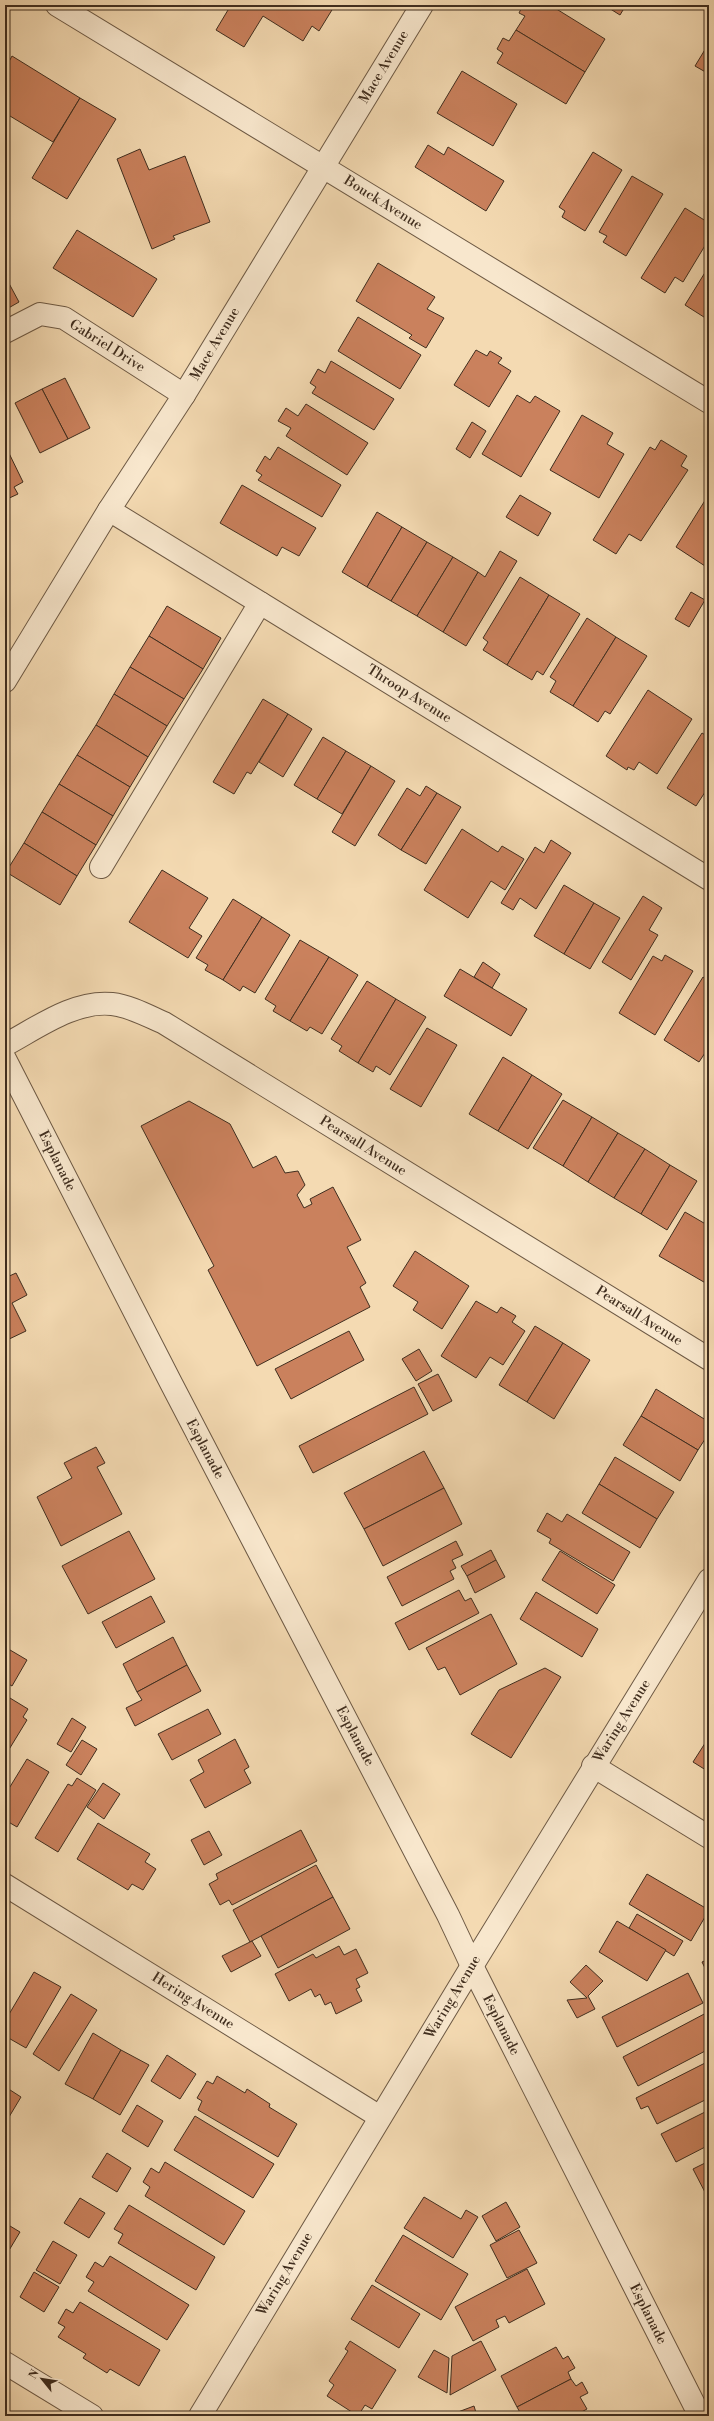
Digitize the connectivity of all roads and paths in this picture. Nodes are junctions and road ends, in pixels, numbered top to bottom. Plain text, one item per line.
1 (57, 5) edge
2 (422, 5) edge
3 (323, 166) junction
4 (5, 332) edge
5 (184, 394) junction
6 (709, 402) edge
7 (109, 510) junction
8 (260, 603) junction
9 (5, 680) edge
10 (101, 867) dead end
11 (709, 879) edge
12 (5, 1045) edge
13 (5, 1059) edge
14 (709, 1359) edge
15 (709, 1580) edge
16 (593, 1766) junction
17 (709, 1837) edge
18 (5, 1885) edge
19 (472, 1966) junction
20 (380, 2117) junction
21 (5, 2363) edge
22 (92, 2416) edge
23 (200, 2416) edge
24 (700, 2416) edge

1 - 3 street, Bouck Avenue
2 - 3 street, Mace Avenue
3 - 5 street, Mace Avenue
3 - 6 street, Bouck Avenue
4 - 5 street, Gabriel Drive
5 - 7 street, Mace Avenue
7 - 8 street, Throop Avenue
7 - 9 street, Mace Avenue
8 - 10 street
8 - 11 street, Throop Avenue
12 - 14 street, Pearsall Avenue
13 - 19 street, Esplanade
15 - 16 street, Waring Avenue
16 - 17 street
16 - 19 street, Waring Avenue
18 - 20 street, Hering Avenue
19 - 20 street, Waring Avenue
19 - 24 street, Esplanade
20 - 23 street, Waring Avenue
21 - 22 street

